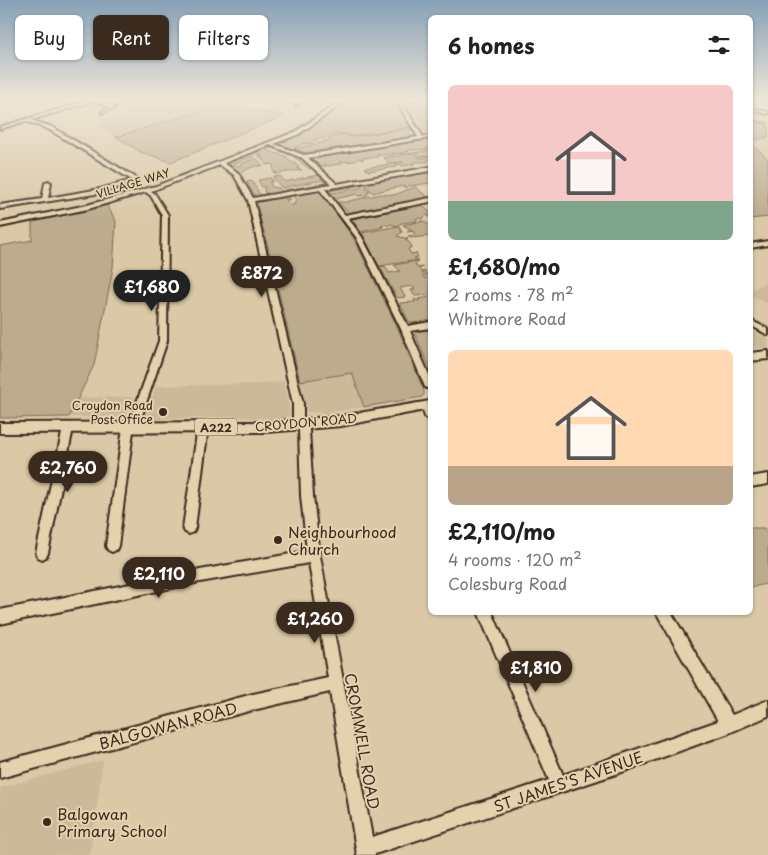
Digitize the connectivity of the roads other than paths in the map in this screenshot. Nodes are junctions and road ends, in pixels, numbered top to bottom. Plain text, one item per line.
1 (70, 140) edge
2 (279, 140) edge
3 (409, 140) edge
4 (270, 144) junction
5 (304, 157) junction
6 (221, 163) junction
7 (428, 169) edge
8 (48, 183) dead end
9 (335, 185) junction
10 (322, 188) junction
11 (148, 190) junction
12 (251, 200) junction
13 (44, 201) junction
14 (427, 201) edge
15 (0, 207) edge
16 (344, 217) junction
17 (0, 225) edge
18 (768, 243) edge
19 (753, 246) edge
20 (753, 324) edge
21 (428, 325) edge
22 (405, 329) junction
23 (768, 332) edge
24 (768, 355) edge
25 (753, 357) edge
26 (428, 382) edge
27 (428, 410) edge
28 (302, 425) junction
29 (203, 427) junction
30 (0, 428) edge
31 (68, 428) junction
32 (130, 428) junction
33 (768, 479) edge
34 (753, 482) edge
35 (189, 528) dead end
36 (112, 546) dead end
37 (42, 553) dead end
38 (314, 556) junction
39 (486, 615) edge
40 (665, 615) edge
41 (0, 617) edge
42 (337, 683) junction
43 (768, 708) edge
44 (729, 725) junction
45 (0, 770) edge
46 (559, 785) junction
47 (366, 852) edge

1 - 13 street
2 - 4 street, VILLAGE WAY
3 - 5 street
4 - 5 street
4 - 6 street, VILLAGE WAY
5 - 9 street
6 - 11 street, VILLAGE WAY
6 - 12 street, CROMWELL ROAD
7 - 9 street
8 - 13 street
9 - 10 street
10 - 12 street
10 - 16 street
11 - 17 street, VILLAGE WAY
11 - 32 street
12 - 28 street, CROMWELL ROAD
13 - 15 street
14 - 16 street
16 - 22 street
18 - 19 street
20 - 23 street
21 - 22 street
22 - 26 street
24 - 25 main road
27 - 28 main road, CROYDON ROAD / A222
28 - 29 main road, CROYDON ROAD / A222
28 - 38 street, CROMWELL ROAD
29 - 32 main road, CROYDON ROAD / A222
29 - 35 street
30 - 31 main road, CROYDON ROAD / A222
31 - 32 main road, CROYDON ROAD / A222
31 - 37 street
32 - 36 street
33 - 34 street
38 - 41 street
38 - 42 street, CROMWELL ROAD
39 - 46 street
40 - 44 street
42 - 45 street, BALGOWAN ROAD
42 - 47 street, CROMWELL ROAD
43 - 44 street, ST JAMES'S AVENUE
44 - 46 street, ST JAMES'S AVENUE
46 - 47 street, ST JAMES'S AVENUE

